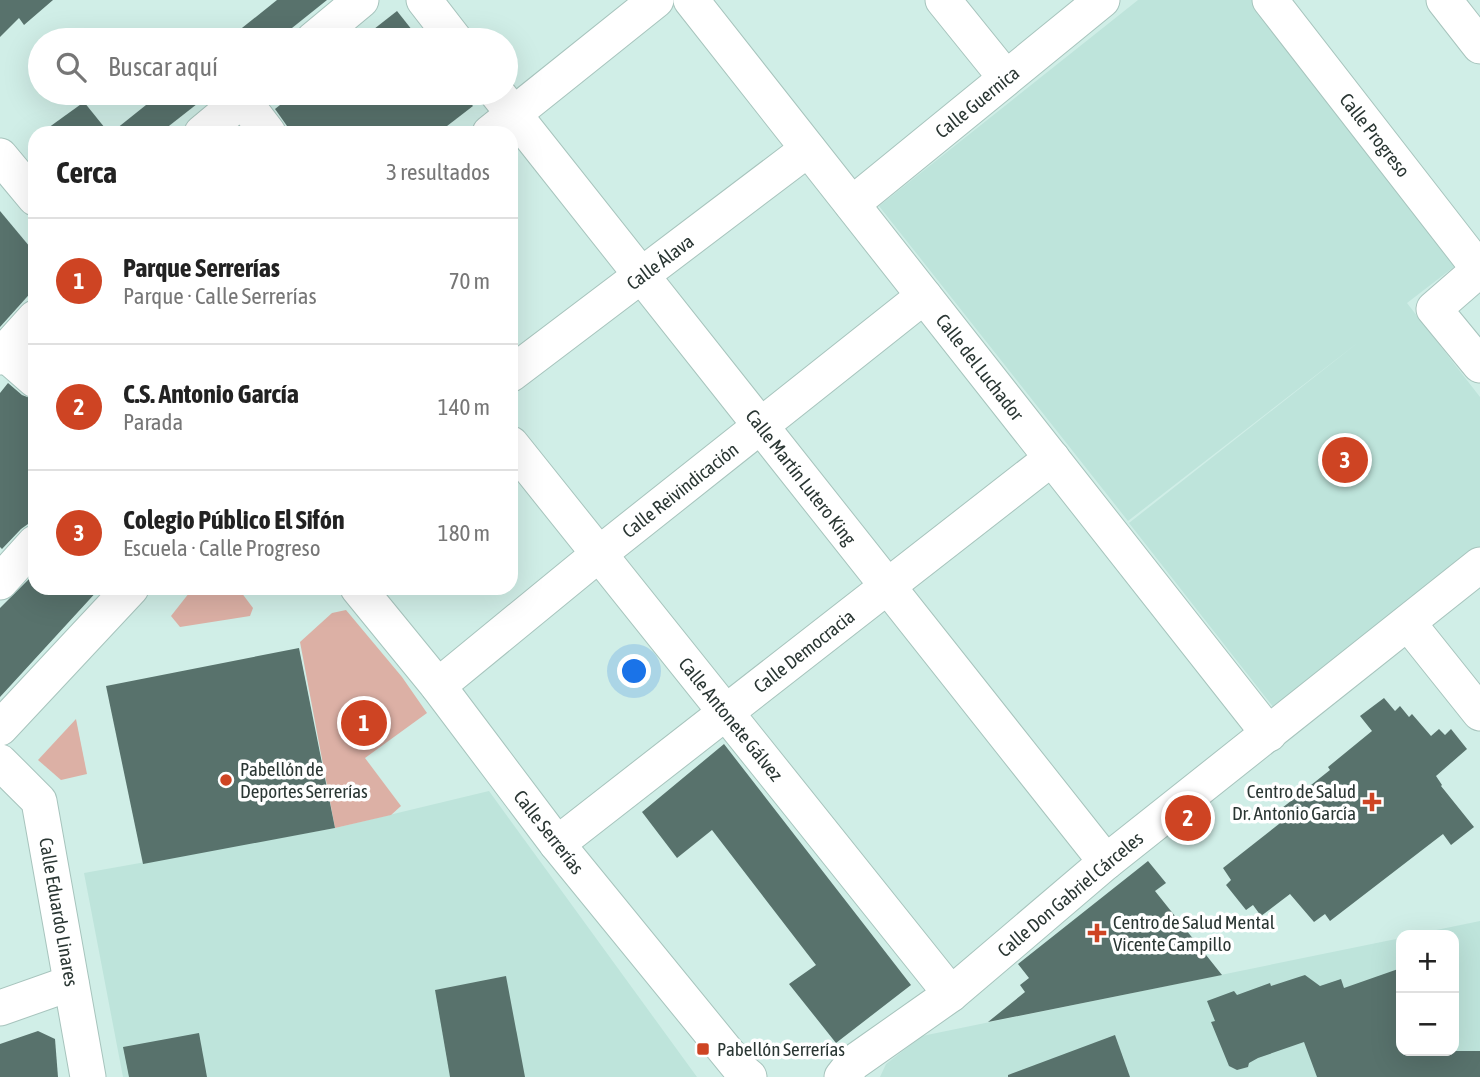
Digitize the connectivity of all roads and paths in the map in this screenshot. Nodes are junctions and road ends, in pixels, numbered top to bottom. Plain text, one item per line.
1 (361, 0) edge
2 (424, 0) edge
3 (656, 0) edge
4 (691, 0) edge
5 (943, 0) edge
6 (1102, 0) edge
7 (1270, 0) edge
8 (1444, 0) edge
9 (327, 28) edge
10 (446, 28) edge
11 (1480, 47) edge
12 (1006, 78) junction
13 (518, 100) edge
14 (235, 105) edge
15 (251, 105) edge
16 (210, 126) edge
17 (264, 126) edge
18 (518, 134) edge
19 (808, 149) junction
20 (0, 156) edge
21 (28, 190) edge
22 (852, 204) junction
23 (1480, 269) edge
24 (642, 276) junction
25 (924, 296) junction
26 (28, 325) edge
27 (1, 353) edge
28 (1480, 365) edge
29 (518, 368) edge
30 (28, 374) edge
31 (761, 426) junction
32 (518, 453) edge
33 (1052, 458) junction
34 (28, 551) edge
35 (599, 554) junction
36 (1480, 565) edge
37 (0, 582) edge
38 (887, 586) junction
39 (124, 595) edge
40 (364, 595) edge
41 (1408, 623) junction
42 (438, 686) junction
43 (726, 712) junction
44 (1480, 713) edge
45 (0, 728) edge
46 (1269, 734) junction
47 (0, 762) edge
48 (557, 844) junction
49 (1106, 862) junction
50 (71, 983) junction
51 (951, 994) junction
52 (0, 1008) edge
53 (846, 1073) edge
54 (746, 1075) edge
55 (88, 1077) edge

1 - 9 street
2 - 10 street
3 - 13 street
4 - 19 street, Calle del Luchador
5 - 12 street
6 - 12 street, Calle Guernica
7 - 23 street, Calle Progreso
8 - 11 street
12 - 22 street, Calle Guernica
14 - 16 street
15 - 17 street
18 - 24 street, Calle Martín Lutero King
19 - 22 street, Calle del Luchador
19 - 24 street, Calle Álava
20 - 21 street
22 - 25 street, Calle del Luchador
23 - 28 street, Calle Progreso
24 - 29 street, Calle Álava
24 - 31 street, Calle Martín Lutero King
25 - 31 street, Calle Reivindicación
25 - 33 street, Calle del Luchador
26 - 27 street
27 - 30 street
31 - 35 street, Calle Reivindicación
31 - 38 street, Calle Martín Lutero King
32 - 35 street, Calle Antonete Gálvez
33 - 38 street, Calle Democracia
33 - 46 street, Calle del Luchador
34 - 37 street
35 - 42 street, Calle Reivindicación
35 - 43 street, Calle Antonete Gálvez
36 - 41 street, Calle Don Gabriel Cárceles
38 - 43 street, Calle Democracia
38 - 49 street, Calle Martín Lutero King
39 - 45 street
40 - 42 street, Calle Serrerías
41 - 44 street
41 - 46 street, Calle Don Gabriel Cárceles
42 - 48 street, Calle Serrerías
43 - 48 street, Calle Democracia
43 - 51 street, Calle Antonete Gálvez
46 - 49 street, Calle Don Gabriel Cárceles
47 - 50 street, Calle Eduardo Linares
48 - 54 street, Calle Serrerías
49 - 51 street, Calle Don Gabriel Cárceles
50 - 52 street
50 - 55 street, Calle Eduardo Linares
51 - 53 street, Calle Don Gabriel Cárceles

